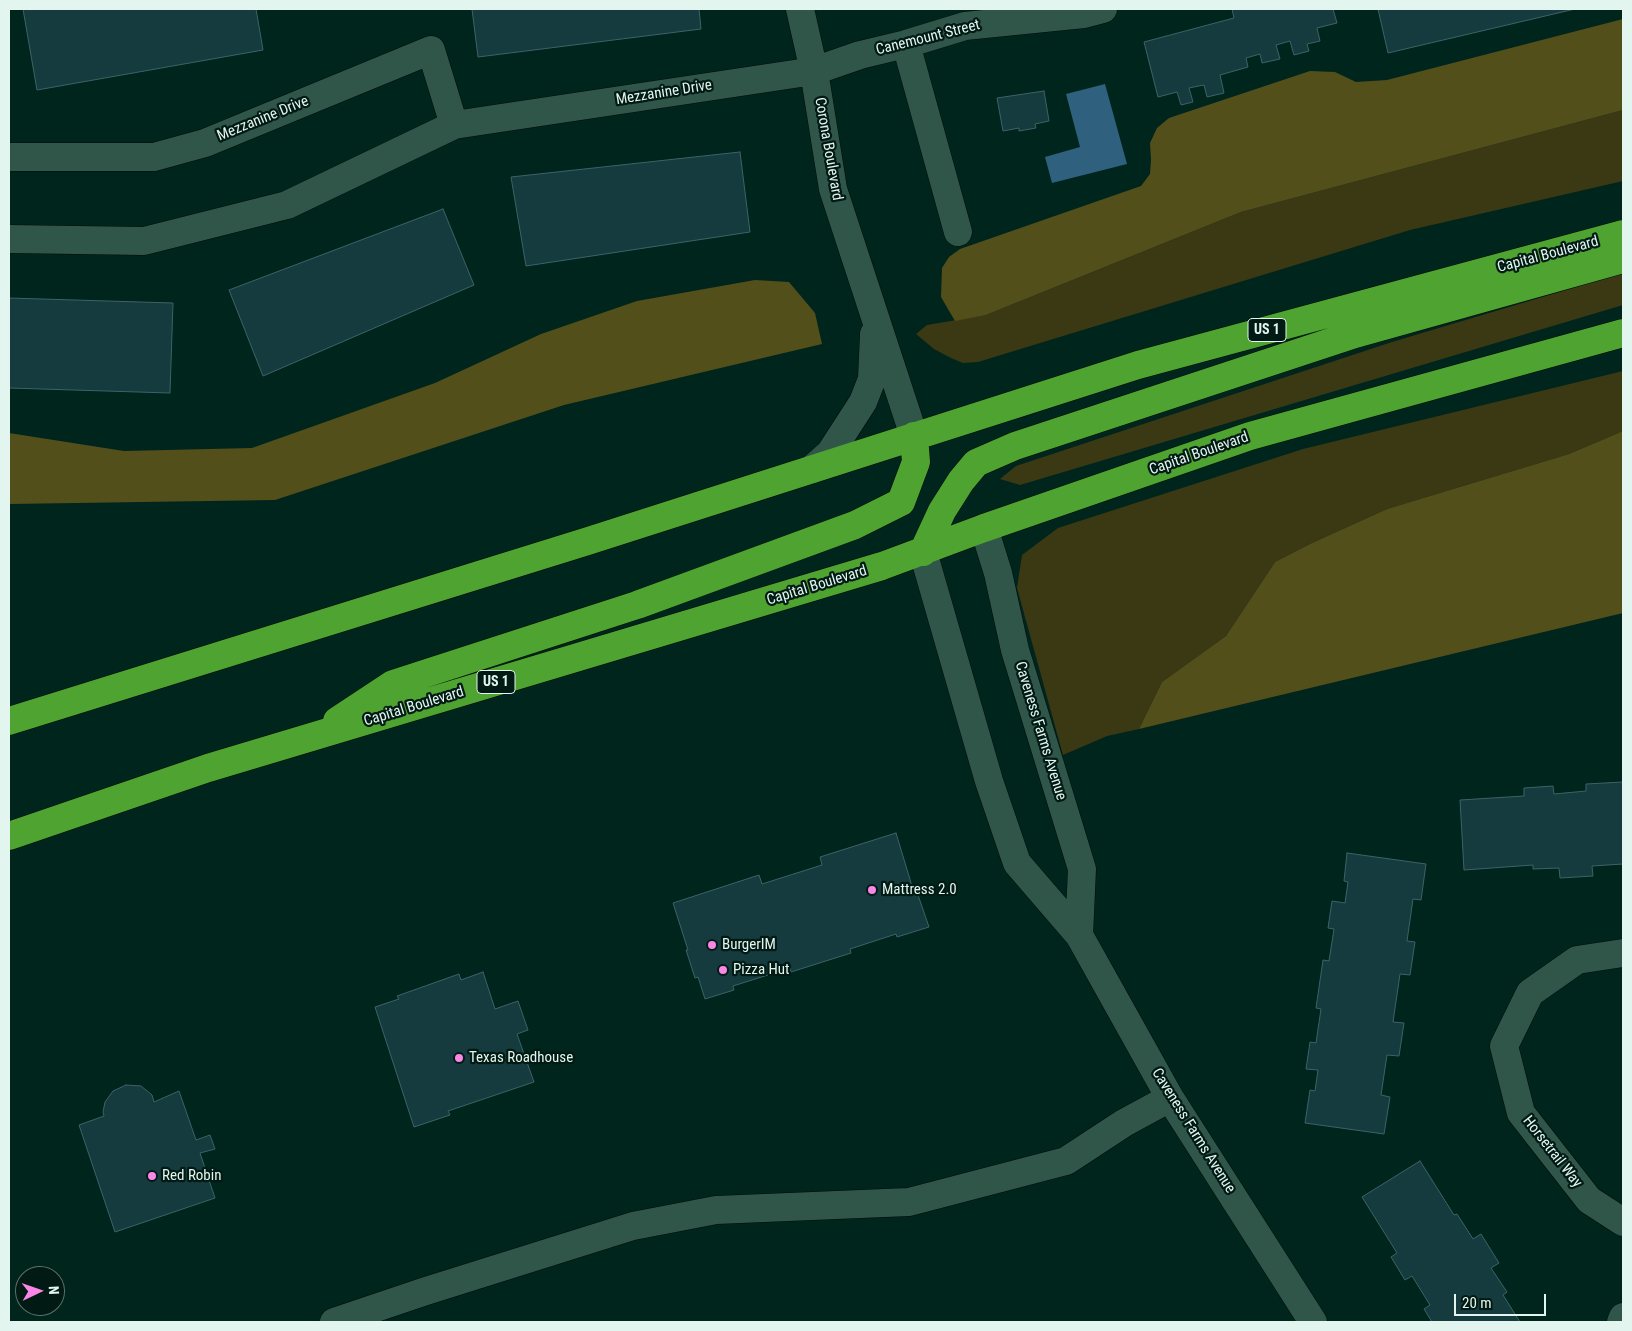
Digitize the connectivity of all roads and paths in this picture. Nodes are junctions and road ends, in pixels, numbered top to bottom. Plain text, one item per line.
1 (800, 9) edge
2 (1103, 9) edge
3 (906, 44) junction
4 (814, 71) junction
5 (454, 125) junction
6 (9, 157) edge
7 (958, 232) dead end
8 (1623, 234) edge
9 (9, 239) edge
10 (1623, 259) edge
11 (875, 315) junction
12 (1623, 333) edge
13 (914, 436) junction
14 (812, 469) junction
15 (984, 528) junction
16 (923, 552) junction
17 (9, 721) edge
18 (311, 738) junction
19 (9, 836) edge
20 (1079, 935) junction
21 (1623, 953) edge
22 (1170, 1098) junction
23 (1623, 1222) edge
24 (1623, 1317) edge
25 (334, 1322) edge
26 (1313, 1322) edge
27 (1622, 1322) edge

1 - 4 street, Corona Boulevard
2 - 3 street, Canemount Street
3 - 4 street, Canemount Street
3 - 7 street
4 - 5 street, Mezzanine Drive
4 - 11 street, Corona Boulevard
5 - 6 street, Mezzanine Drive
5 - 9 street, Mezzanine Drive
8 - 13 highway, Capital Boulevard / US 1
10 - 16 highway
11 - 13 street, Corona Boulevard
11 - 14 street, Corona Boulevard
12 - 15 highway, Capital Boulevard / US 1
13 - 14 highway, Capital Boulevard / US 1
13 - 18 highway
14 - 17 highway, Capital Boulevard / US 1
15 - 16 highway, Capital Boulevard / US 1
15 - 20 street, Caveness Farms Avenue
16 - 18 highway, Capital Boulevard / US 1
16 - 20 street, Caveness Farms Avenue
18 - 19 highway, Capital Boulevard / US 1
20 - 22 street, Caveness Farms Avenue
21 - 23 street, Horsetrail Way
22 - 25 street
22 - 26 street, Caveness Farms Avenue
24 - 27 street

